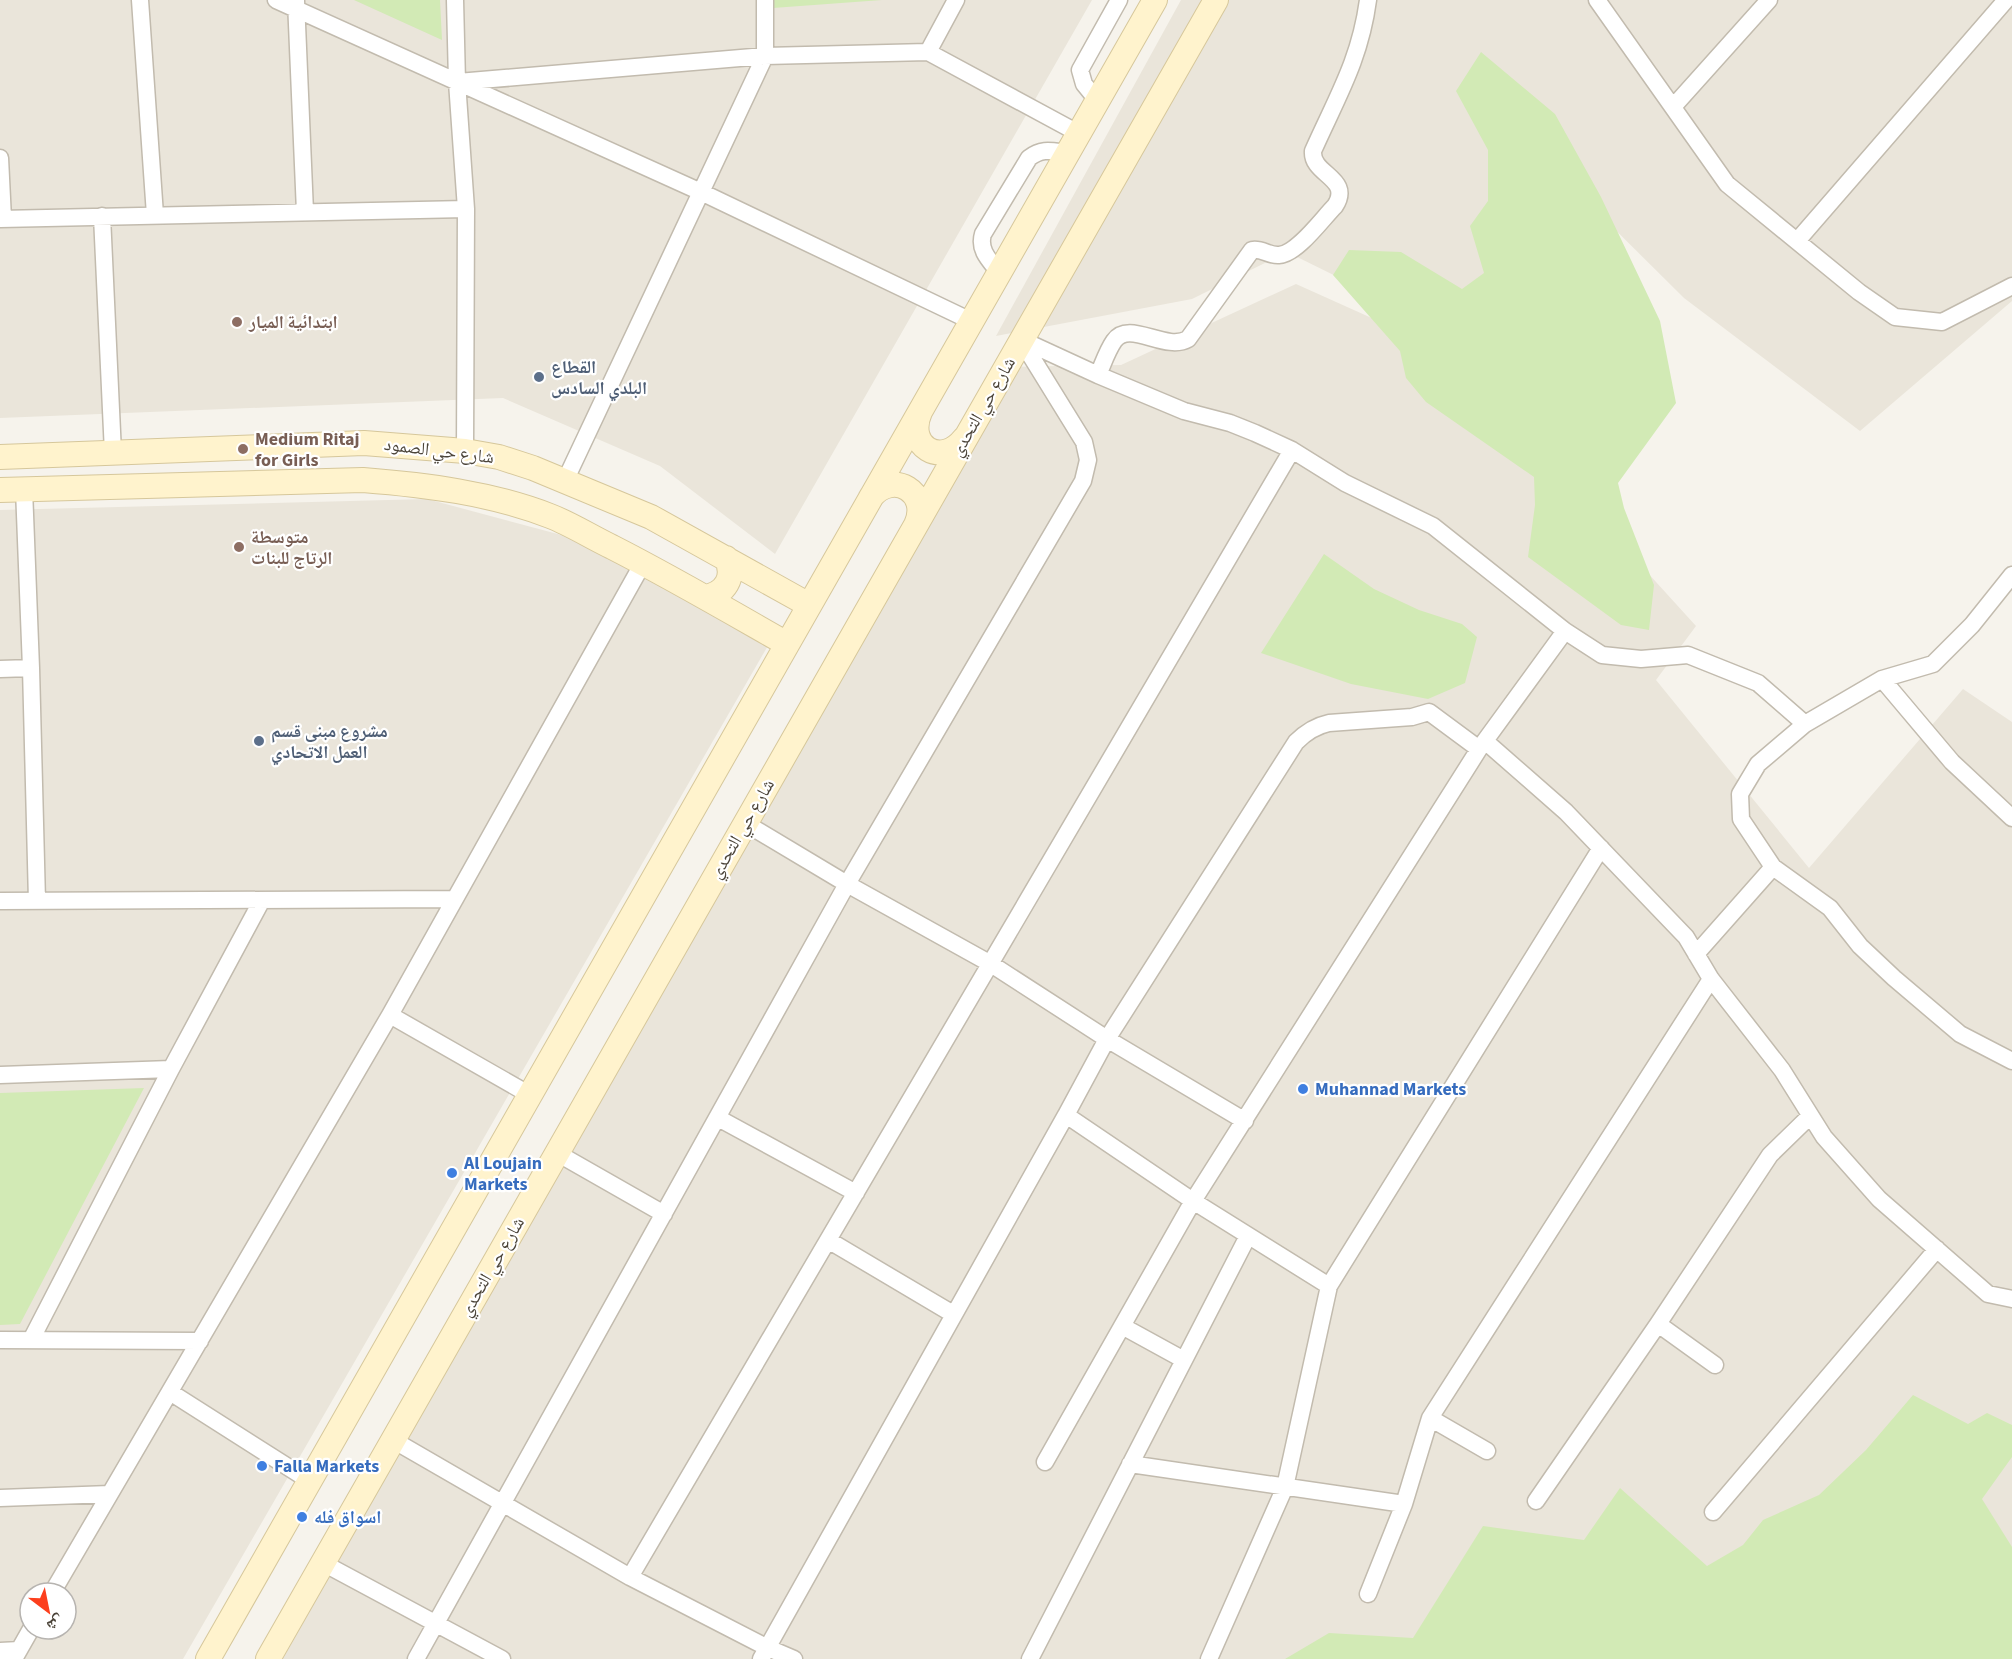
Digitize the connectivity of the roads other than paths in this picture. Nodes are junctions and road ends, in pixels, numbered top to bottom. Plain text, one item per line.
1 (140, 0) edge
2 (276, 0) edge
3 (455, 0) edge
4 (765, 0) edge
5 (956, 0) edge
6 (1119, 0) edge
7 (1155, 0) edge
8 (1216, 0) edge
9 (1368, 0) edge
10 (1597, 0) edge
11 (1769, 0) edge
12 (2006, 0) edge
13 (296, 5) edge
14 (928, 52) junction
15 (765, 56) junction
16 (457, 82) junction
17 (1097, 100) junction
18 (1673, 107) junction
19 (1073, 143) junction
20 (0, 158) edge
21 (701, 192) junction
22 (466, 209) junction
23 (305, 212) junction
24 (155, 215) junction
25 (102, 216) junction
26 (2, 219) edge
27 (1797, 241) junction
28 (999, 272) junction
29 (2012, 286) edge
30 (971, 321) junction
31 (1021, 339) junction
32 (1098, 375) junction
33 (920, 412) junction
34 (964, 439) junction
35 (1292, 450) junction
36 (465, 451) junction
37 (113, 453) junction
38 (0, 457) edge
39 (565, 481) junction
40 (24, 489) junction
41 (0, 490) edge
42 (871, 497) junction
43 (916, 525) junction
44 (726, 558) junction
45 (643, 563) junction
46 (2012, 575) edge
47 (705, 597) junction
48 (809, 605) junction
49 (1565, 632) junction
50 (787, 644) junction
51 (31, 668) junction
52 (0, 669) edge
53 (1882, 679) junction
54 (1805, 724) junction
55 (1482, 745) junction
56 (2012, 818) edge
57 (745, 823) junction
58 (1601, 848) junction
59 (1773, 867) junction
60 (847, 884) junction
61 (455, 898) junction
62 (262, 900) junction
63 (0, 901) edge
64 (36, 901) junction
65 (1696, 954) junction
66 (991, 963) junction
67 (1711, 979) junction
68 (390, 1015) junction
69 (1107, 1039) junction
70 (2012, 1061) edge
71 (171, 1069) junction
72 (0, 1075) edge
73 (530, 1095) junction
74 (1066, 1115) junction
75 (1810, 1116) junction
76 (718, 1118) junction
77 (1245, 1121) junction
78 (557, 1153) junction
79 (856, 1194) junction
80 (1193, 1201) junction
81 (664, 1214) junction
82 (1248, 1236) junction
83 (828, 1240) junction
84 (1937, 1249) junction
85 (1329, 1286) junction
86 (2012, 1299) edge
87 (953, 1314) junction
88 (1658, 1324) junction
89 (1122, 1326) junction
90 (0, 1340) edge
91 (31, 1340) junction
92 (200, 1341) junction
93 (1184, 1360) junction
94 (1715, 1365) dead end
95 (170, 1392) junction
96 (1430, 1418) junction
97 (393, 1440) junction
98 (1487, 1451) dead end
99 (1045, 1462) dead end
100 (1130, 1464) junction
101 (310, 1481) junction
102 (1285, 1487) junction
103 (110, 1494) junction
104 (0, 1498) edge
105 (1536, 1501) dead end
106 (504, 1504) junction
107 (1404, 1504) junction
108 (1713, 1512) dead end
109 (323, 1563) junction
110 (630, 1577) junction
111 (59, 1581) edge
112 (1368, 1594) dead end
113 (436, 1623) junction
114 (24, 1641) edge
115 (0, 1651) edge
116 (763, 1653) edge
117 (16, 1655) edge
118 (208, 1659) edge
119 (268, 1659) edge
120 (416, 1659) edge
121 (502, 1659) edge
122 (794, 1659) edge
123 (1030, 1659) edge
124 (1209, 1659) edge

1 - 24 street
2 - 13 street
3 - 16 street
4 - 15 street
5 - 14 street
6 - 17 street
7 - 17 main road
8 - 31 main road, شارع حي التحدي
9 - 32 street
10 - 18 street
11 - 18 street
12 - 27 street
13 - 16 street
13 - 23 street
14 - 15 street
14 - 19 street
15 - 16 street
15 - 21 street
16 - 21 street
16 - 22 street
17 - 19 main road
18 - 27 street
19 - 28 main road
19 - 28 street
20 - 26 street
21 - 30 street
21 - 39 street
22 - 23 street
22 - 36 street
23 - 24 street
24 - 25 street
25 - 26 street
25 - 37 street
27 - 29 street
28 - 30 main road
30 - 33 main road
31 - 32 street
31 - 34 main road, شارع حي التحدي
31 - 60 street
32 - 35 street
33 - 34 main road
33 - 42 main road
34 - 43 main road, شارع حي التحدي
35 - 49 street
35 - 66 street
36 - 37 main road, شارع حي الصمود
36 - 39 main road, شارع حي الصمود
37 - 38 main road, شارع حي الصمود
39 - 44 main road, شارع حي الصمود
40 - 41 main road
40 - 45 main road
40 - 51 street
42 - 43 main road
42 - 48 main road
43 - 57 main road, شارع حي التحدي
44 - 47 main road
44 - 48 main road, شارع حي الصمود
45 - 47 main road
45 - 61 street
46 - 53 street
47 - 50 main road
48 - 50 main road
49 - 54 street
49 - 55 street
50 - 73 main road
51 - 52 street
51 - 64 street
53 - 54 street
53 - 56 street
54 - 59 street
55 - 58 street
55 - 69 street
55 - 77 street
57 - 60 street
57 - 78 main road, شارع حي التحدي
58 - 65 street
58 - 85 street
59 - 65 street
59 - 70 street
60 - 66 street
60 - 76 street
61 - 62 street
61 - 68 street
62 - 64 street
62 - 71 street
63 - 64 street
65 - 67 street
66 - 69 street
66 - 79 street
67 - 75 street
67 - 96 street
68 - 73 street
68 - 92 street
69 - 74 street
69 - 77 street
71 - 72 street
71 - 91 street
73 - 101 main road
74 - 80 street
74 - 87 street
75 - 84 street
75 - 88 street
76 - 79 street
76 - 81 street
77 - 80 street
78 - 81 street
78 - 97 main road, شارع حي التحدي
79 - 83 street
80 - 82 street
80 - 89 street
81 - 106 street
82 - 85 street
82 - 93 street
83 - 87 street
83 - 110 street
84 - 86 street
84 - 108 street
85 - 102 street
87 - 116 street
88 - 94 street
88 - 105 street
89 - 93 street
89 - 99 street
90 - 91 street
91 - 92 street
92 - 95 street
93 - 100 street
95 - 101 street
95 - 103 street
96 - 98 street
96 - 107 street
97 - 106 street
97 - 109 main road, شارع حي التحدي
100 - 102 street
100 - 123 street
101 - 118 main road
102 - 107 street
102 - 124 street
103 - 104 street
103 - 111 street
106 - 110 street
106 - 113 street
107 - 112 street
109 - 113 street
109 - 119 main road, شارع حي التحدي
110 - 116 street
113 - 120 street
113 - 121 street
114 - 117 street
115 - 117 street
116 - 122 street

